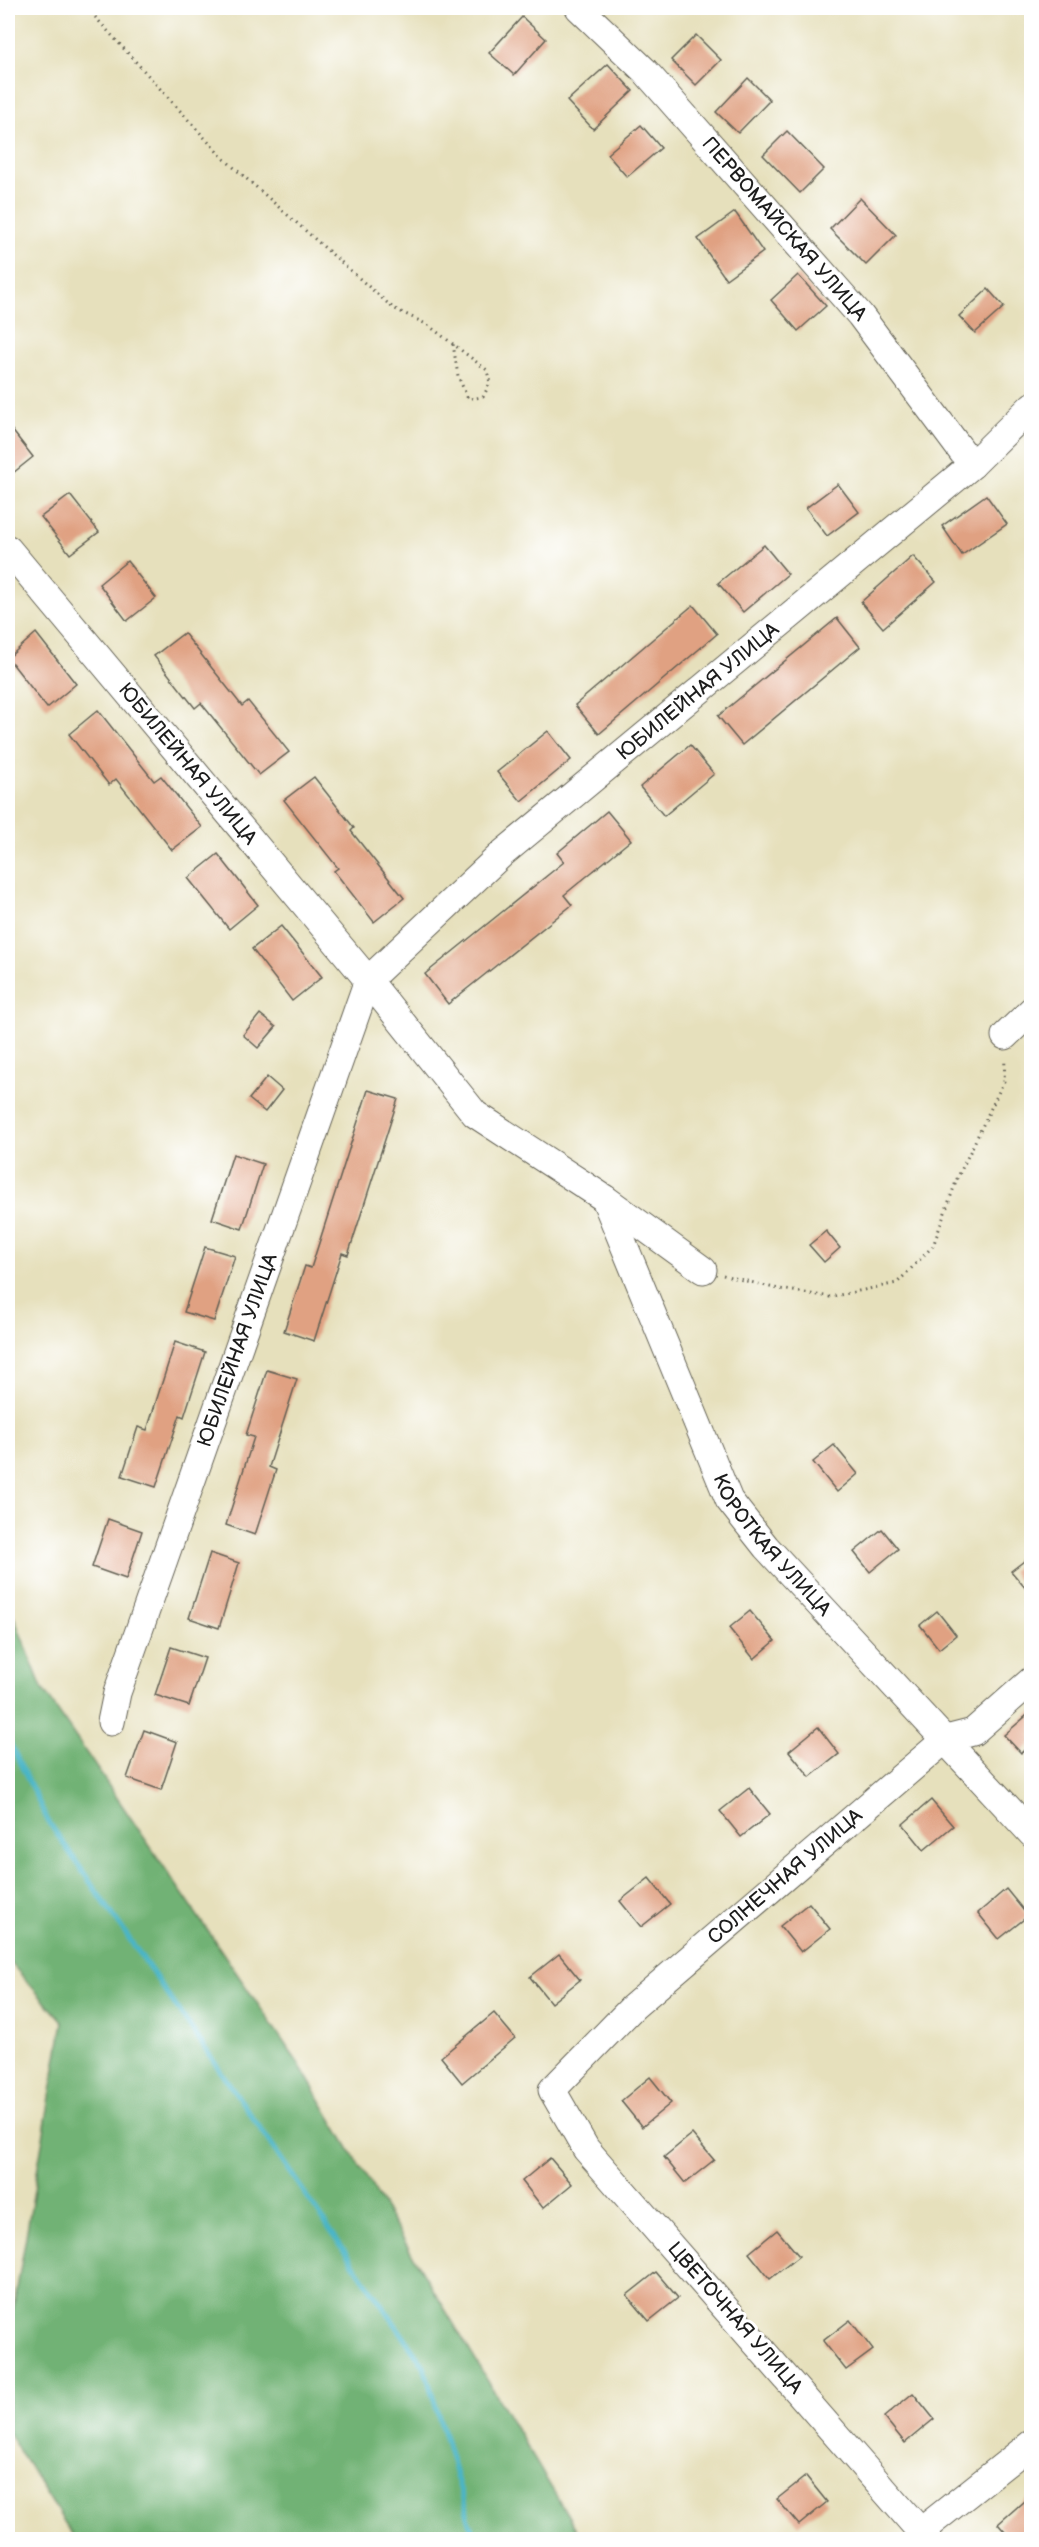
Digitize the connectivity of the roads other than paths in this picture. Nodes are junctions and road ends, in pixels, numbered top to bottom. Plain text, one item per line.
1 (579, 8) edge
2 (1032, 406) edge
3 (972, 465) junction
4 (8, 549) edge
5 (368, 980) junction
6 (1032, 1010) edge
7 (1005, 1036) road end
8 (604, 1198) junction
9 (703, 1270) road end
10 (1032, 1680) edge
11 (111, 1722) dead end
12 (946, 1739) junction
13 (1032, 1834) edge
14 (552, 2090) joint
15 (1032, 2443) edge
16 (925, 2535) edge

1 - 3 street, ПЕРВОМАЙСКАЯ УЛИЦА
2 - 3 street, ЮБИЛЕЙНАЯ УЛИЦА
3 - 5 street, ЮБИЛЕЙНАЯ УЛИЦА
4 - 5 street, ЮБИЛЕЙНАЯ УЛИЦА
5 - 8 street, ЮБИЛЕЙНАЯ УЛИЦА
5 - 11 street, ЮБИЛЕЙНАЯ УЛИЦА
6 - 7 street
8 - 9 street, ЮБИЛЕЙНАЯ УЛИЦА
8 - 12 street, КОРОТКАЯ УЛИЦА
10 - 12 street, СОЛНЕЧНАЯ УЛИЦА
12 - 13 street, КОРОТКАЯ УЛИЦА
12 - 14 street, СОЛНЕЧНАЯ УЛИЦА
14 - 16 street, ЦВЕТОЧНАЯ УЛИЦА
15 - 16 street

